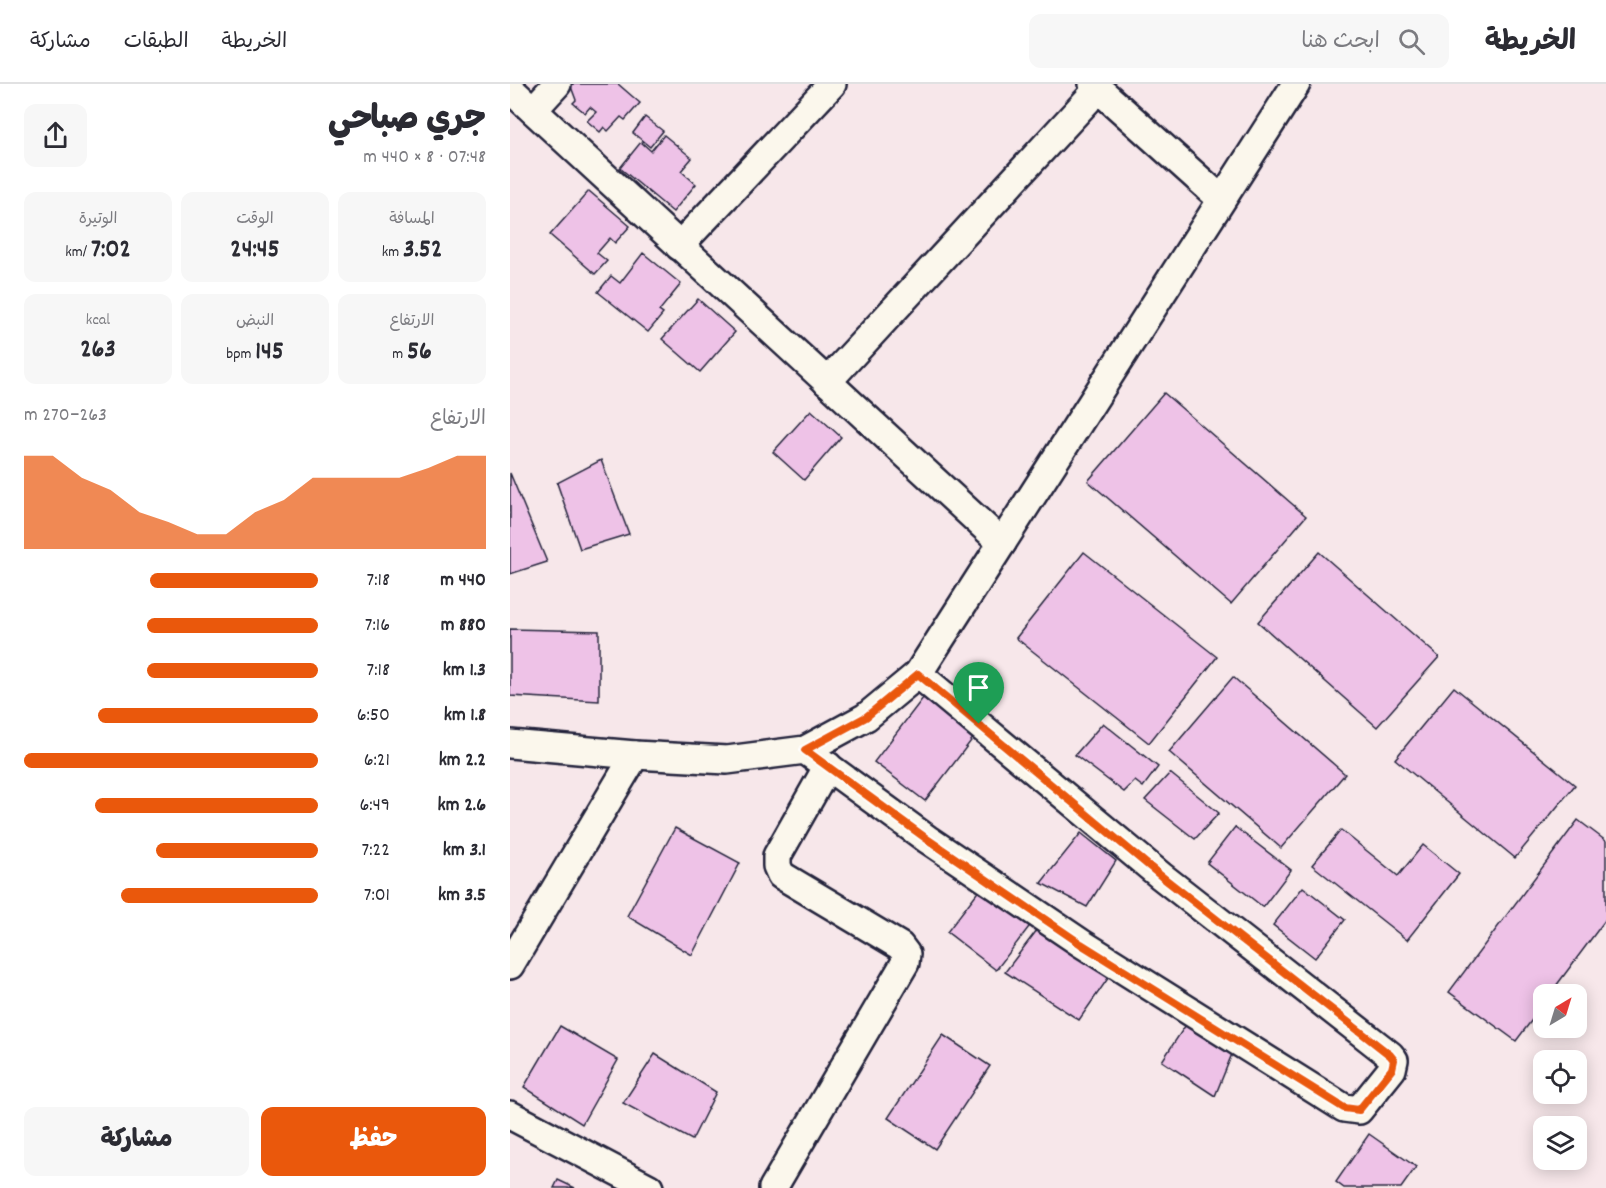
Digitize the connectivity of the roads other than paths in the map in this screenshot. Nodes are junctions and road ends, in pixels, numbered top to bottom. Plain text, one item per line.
1 (557, 84) edge
2 (832, 84) edge
3 (1296, 84) edge
4 (1096, 86) edge
5 (510, 89) edge
6 (533, 111) junction
7 (1221, 199) junction
8 (679, 246) junction
9 (827, 382) junction
10 (1002, 543) junction
11 (918, 674) junction
12 (510, 744) edge
13 (805, 750) junction
14 (635, 755) junction
15 (828, 766) junction
16 (510, 965) edge
17 (510, 1115) edge
18 (649, 1188) edge
19 (773, 1188) edge

1 - 6 street
2 - 8 street
3 - 7 street
4 - 7 street
4 - 9 street
5 - 6 street
6 - 8 street
7 - 10 street
8 - 9 street
9 - 10 street
10 - 11 street
11 - 13 street
11 - 15 street
12 - 14 street
13 - 14 street
13 - 15 street
14 - 16 street
15 - 19 street
17 - 18 street

